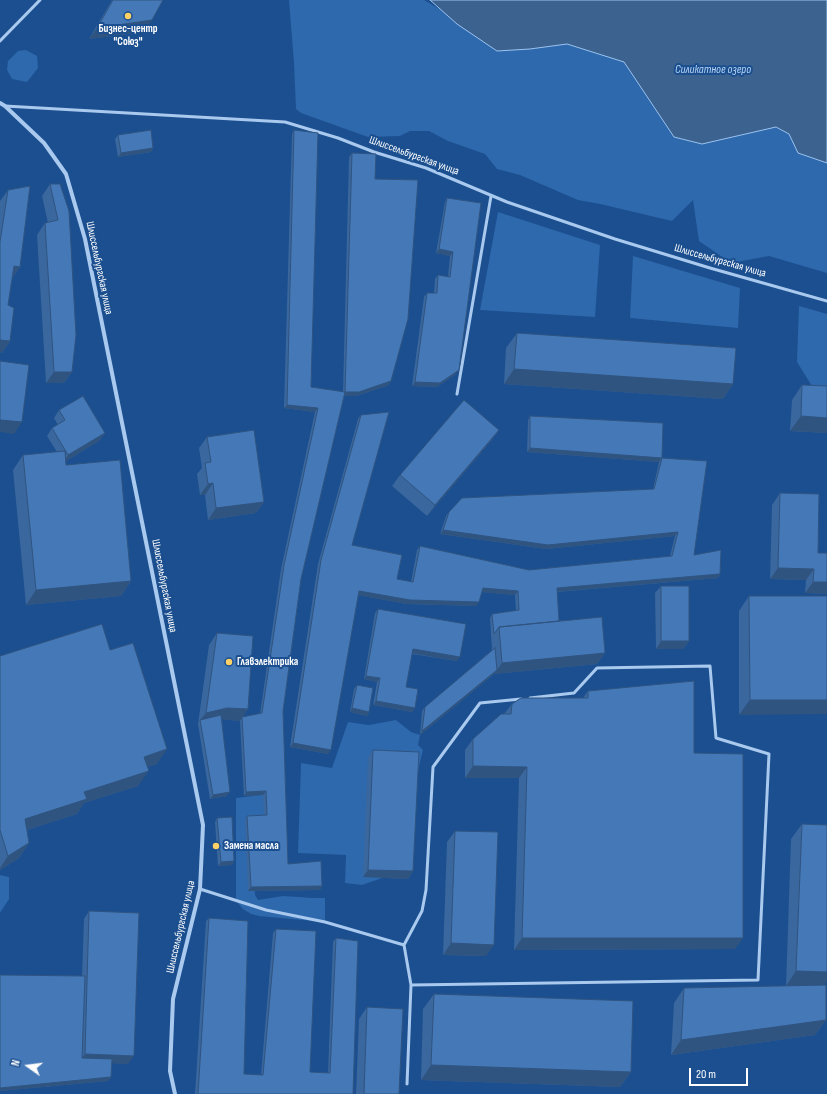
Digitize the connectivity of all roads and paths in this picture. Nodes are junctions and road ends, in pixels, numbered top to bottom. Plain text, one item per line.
1 (40, 0) edge
2 (0, 41) edge
3 (0, 103) edge
4 (5, 106) junction
5 (491, 196) junction
6 (827, 301) edge
7 (457, 394) dead end
8 (200, 889) junction
9 (404, 945) junction
10 (411, 985) junction
11 (407, 1084) dead end
12 (175, 1094) edge

1 - 2 lane
3 - 4 street, Шлиссельбургская улица
4 - 5 lane, Шлиссельбургская улица
4 - 8 street, Шлиссельбургская улица
5 - 6 lane, Шлиссельбургская улица
5 - 7 lane
8 - 9 lane
8 - 12 street, Шлиссельбургская улица
9 - 10 lane
9 - 10 lane
10 - 11 lane

